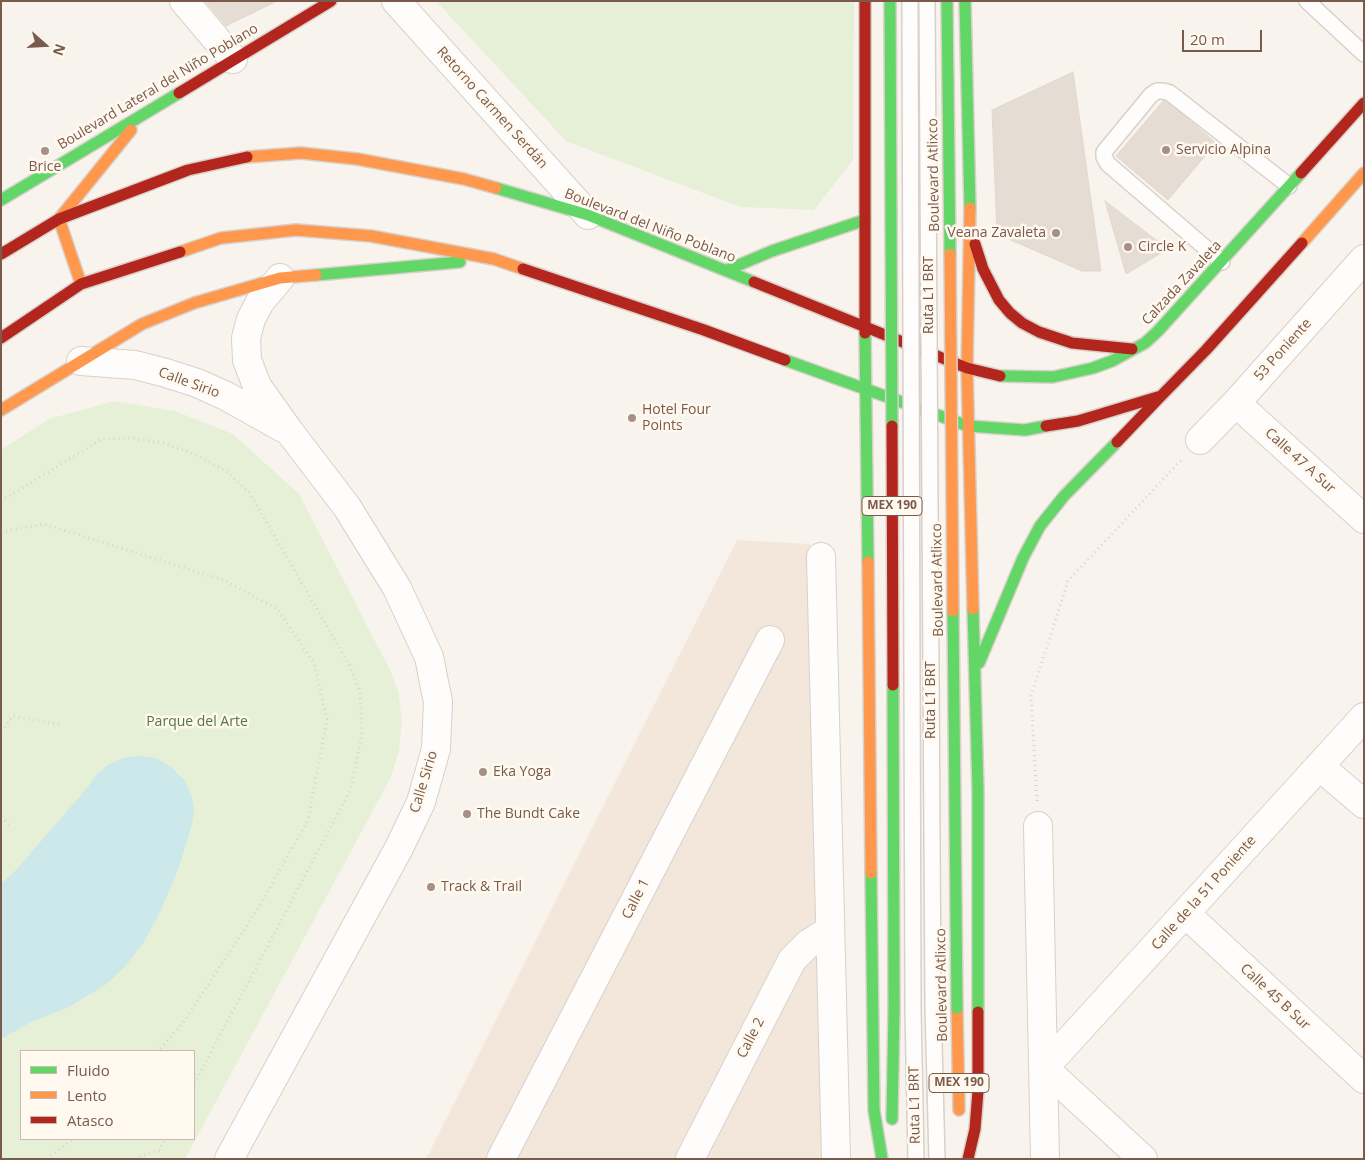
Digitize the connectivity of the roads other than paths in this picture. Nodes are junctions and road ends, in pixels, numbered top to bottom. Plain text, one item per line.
1 (184, 1) edge
2 (331, 1) edge
3 (396, 1) edge
4 (865, 1) edge
5 (890, 1) edge
6 (910, 1) edge
7 (927, 1) edge
8 (947, 1) edge
9 (965, 1) edge
10 (1307, 1) edge
11 (1364, 54) edge
12 (234, 59) junction
13 (1364, 103) edge
14 (143, 115) junction
15 (1364, 173) edge
16 (1289, 186) junction
17 (1, 200) edge
18 (588, 215) junction
19 (59, 219) junction
20 (865, 220) junction
21 (970, 230) junction
22 (1, 254) edge
23 (494, 259) junction
24 (1364, 259) edge
25 (1222, 262) junction
26 (727, 270) junction
27 (280, 278) junction
28 (81, 284) junction
29 (865, 326) junction
30 (1, 338) edge
31 (1132, 349) junction
32 (81, 361) junction
33 (967, 368) junction
34 (36, 388) junction
35 (867, 391) junction
36 (1, 396) edge
37 (1161, 396) junction
38 (1236, 403) junction
39 (1, 410) edge
40 (968, 426) junction
41 (289, 431) junction
42 (1200, 440) road end
43 (876, 508) junction
44 (971, 509) junction
45 (1364, 519) edge
46 (821, 557) dead end
47 (770, 640) dead end
48 (975, 672) junction
49 (1364, 718) edge
50 (1319, 766) junction
51 (1364, 804) edge
52 (1038, 826) road end
53 (1186, 914) junction
54 (829, 931) junction
55 (1044, 1068) junction
56 (1364, 1079) edge
57 (959, 1121) dead end
58 (892, 1129) dead end
59 (960, 1140) dead end
60 (229, 1159) edge
61 (501, 1159) edge
62 (690, 1159) edge
63 (836, 1159) edge
64 (882, 1159) edge
65 (916, 1159) edge
66 (938, 1159) edge
67 (960, 1159) edge
68 (968, 1159) edge
69 (1045, 1159) edge
70 (1143, 1159) edge

1 - 12 street
2 - 12 main road, Boulevard Lateral del Niño Poblano
3 - 18 street, Retorno Carmen Serdán
4 - 20 main road
5 - 58 main road, MEX 190, bridge
6 - 65 lane, Ruta L1 BRT, bridge
7 - 66 lane, Ruta L1 BRT, bridge
8 - 57 main road, Boulevard Atlixco / MEX 190, bridge
9 - 21 main road
10 - 11 lane
12 - 14 main road, Boulevard Lateral del Niño Poblano
13 - 16 main road, Calzada Zavaleta
14 - 17 main road, Boulevard Lateral del Niño Poblano
14 - 19 main road
15 - 37 main road
16 - 25 main road, Calzada Zavaleta
16 - 25 lane
18 - 19 main road, Boulevard del Niño Poblano
18 - 26 main road, Boulevard del Niño Poblano
19 - 22 main road, Boulevard del Niño Poblano
19 - 28 main road
20 - 21 main road
20 - 26 main road
20 - 29 main road
21 - 31 main road
21 - 33 main road
23 - 27 main road
23 - 28 main road
23 - 35 main road
24 - 38 street, 53 Poniente
25 - 31 main road, Calzada Zavaleta
26 - 29 main road, Boulevard del Niño Poblano
27 - 32 main road
27 - 41 street, Calle Sirio
28 - 30 main road
29 - 33 main road, Boulevard del Niño Poblano
29 - 35 main road
31 - 33 main road, Calzada Zavaleta
32 - 34 main road
32 - 41 street, Calle Sirio
33 - 40 main road
34 - 36 main road
34 - 39 main road
35 - 40 main road
35 - 43 main road
37 - 40 main road
37 - 48 main road
38 - 42 street, 53 Poniente
38 - 45 street, Calle 47 A Sur
40 - 44 main road
41 - 60 street, Calle Sirio
43 - 44 main road
43 - 64 main road
44 - 48 main road
46 - 54 street
47 - 61 street, Calle 1
48 - 68 main road
49 - 50 street, Calle de la 51 Poniente
50 - 51 street
50 - 53 street, Calle de la 51 Poniente
52 - 55 street
53 - 55 street, Calle de la 51 Poniente
53 - 56 street, Calle 45 B Sur
54 - 62 street, Calle 2
54 - 63 street
55 - 69 street
55 - 70 street
59 - 67 main road

